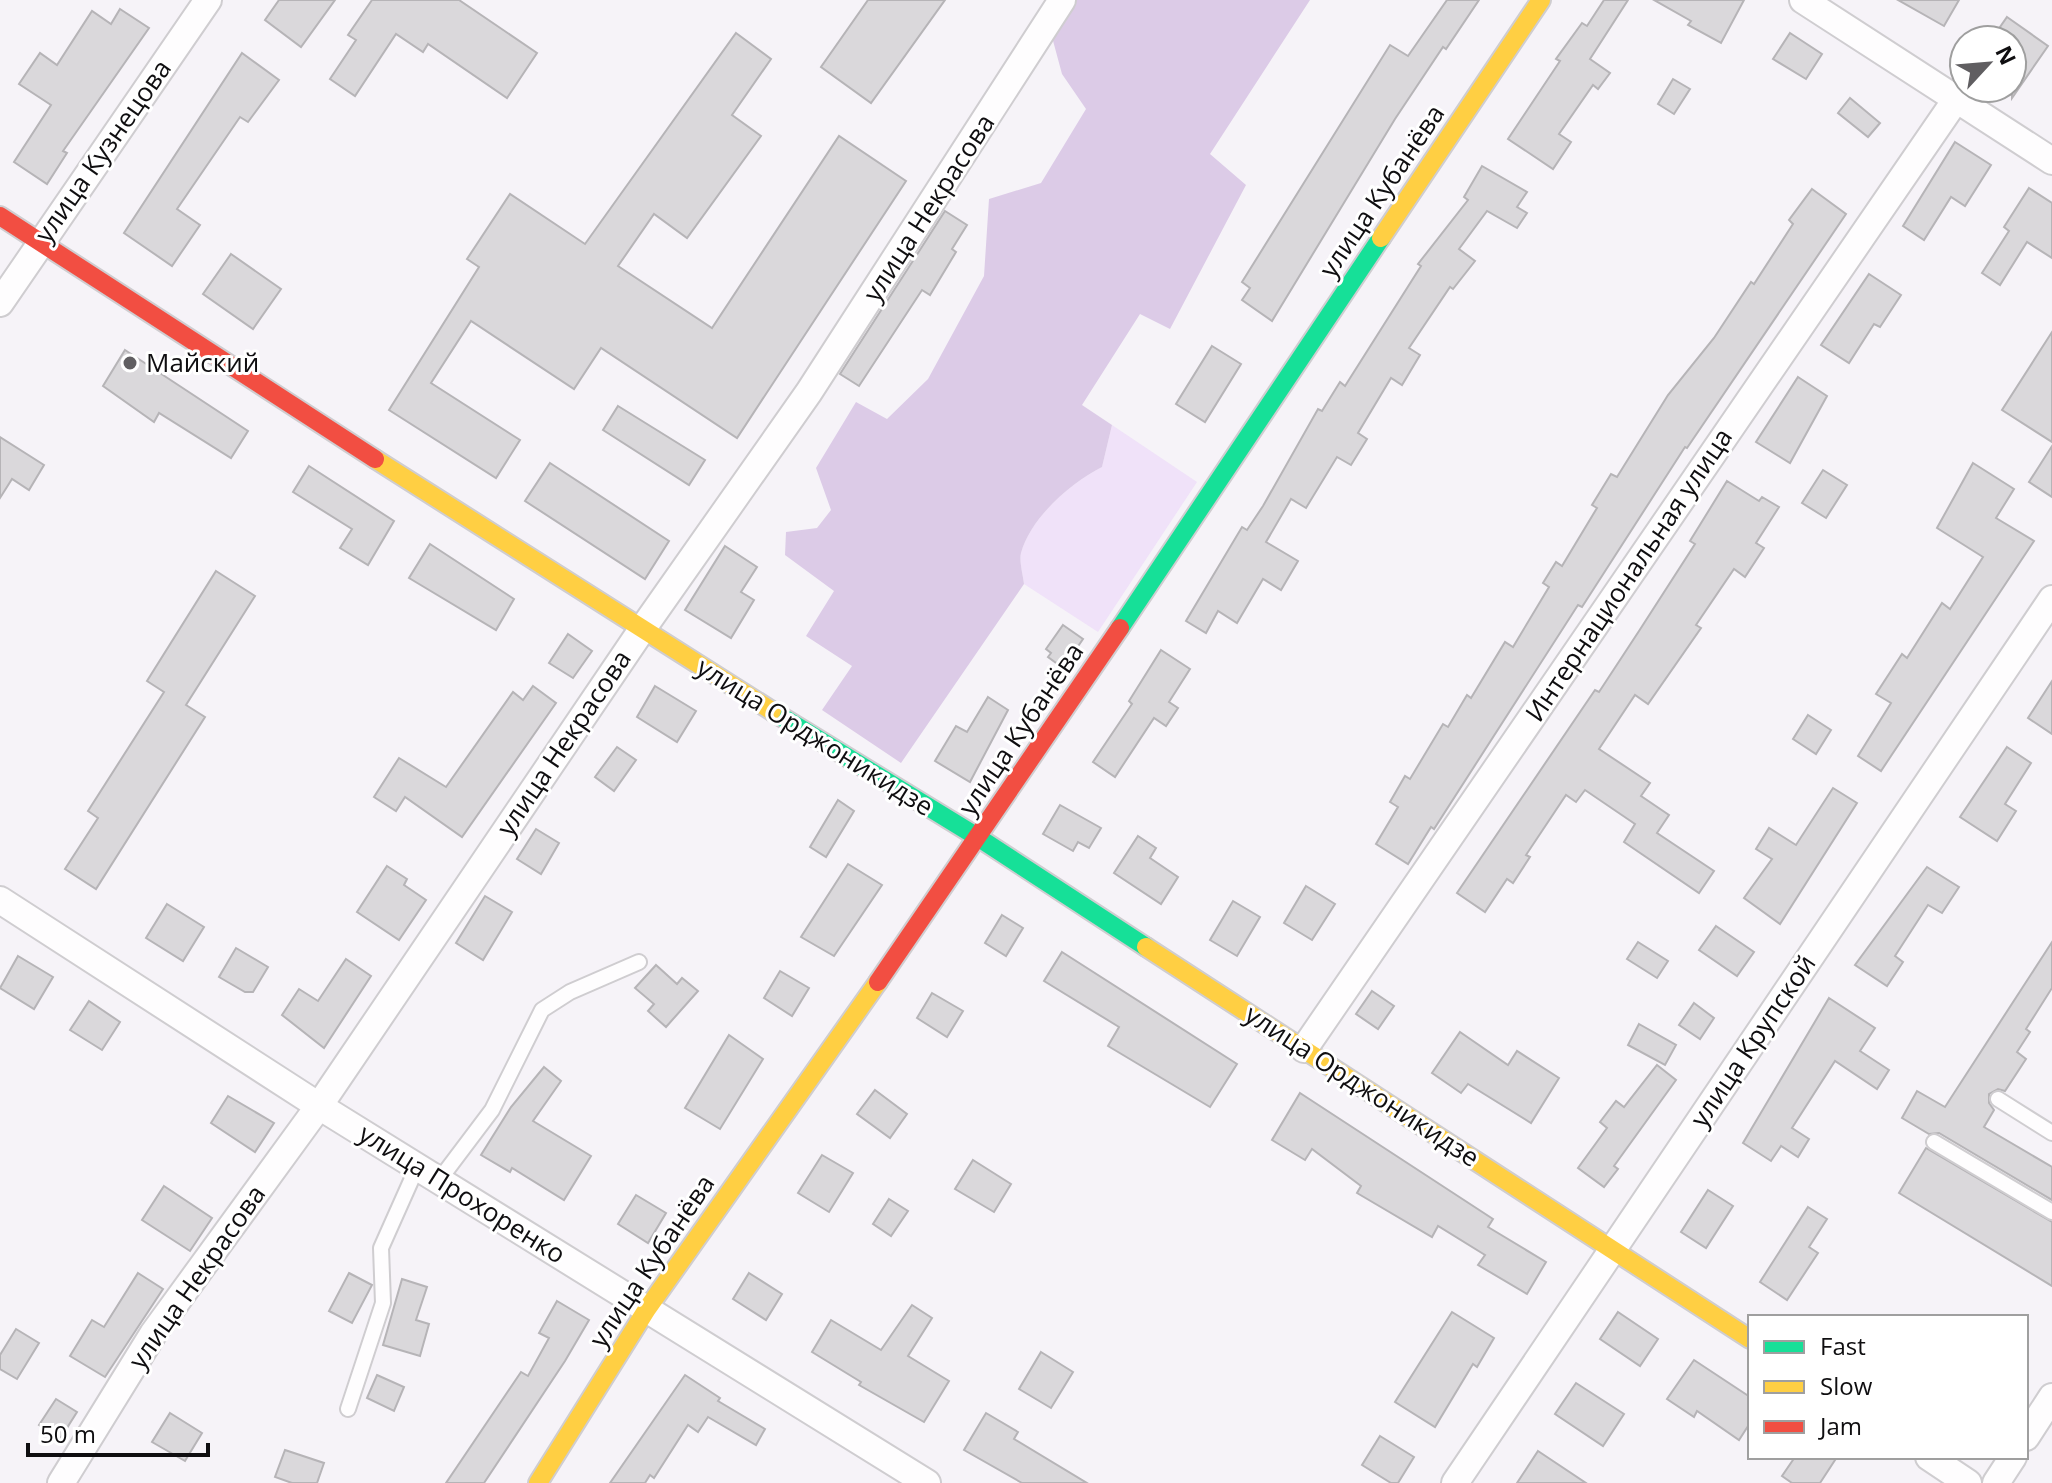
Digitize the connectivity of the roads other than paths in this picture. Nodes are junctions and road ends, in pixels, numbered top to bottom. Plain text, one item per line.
1 (208, 0) edge
2 (1062, 0) edge
3 (1541, 0) edge
4 (1803, 0) edge
5 (1948, 96) edge
6 (1953, 104) edge
7 (1960, 104) edge
8 (2052, 161) edge
9 (0, 216) edge
10 (39, 242) junction
11 (0, 303) edge
12 (2052, 599) edge
13 (641, 631) junction
14 (979, 838) junction
15 (0, 900) edge
16 (639, 962) dead end
17 (1304, 1049) junction
18 (1998, 1099) dead end
19 (319, 1106) junction
20 (2052, 1133) edge
21 (1934, 1142) dead end
22 (429, 1172) junction
23 (2052, 1212) edge
24 (1613, 1248) junction
25 (647, 1309) junction
26 (1748, 1338) edge
27 (2052, 1397) edge
28 (348, 1409) dead end
29 (2028, 1434) edge
30 (1932, 1459) edge
31 (2012, 1459) edge
32 (61, 1483) edge
33 (538, 1483) edge
34 (927, 1483) edge
35 (1455, 1483) edge
36 (1968, 1483) edge
37 (1996, 1483) edge

1 - 10 street, улица Кузнецова
2 - 13 street, улица Некрасова
3 - 14 street, улица Кубанёва
4 - 5 street
6 - 17 street, Интернациональная улица
7 - 8 street
9 - 10 street, улица Орджоникидзе
10 - 11 street, улица Кузнецова
10 - 13 street, улица Орджоникидзе
12 - 24 street, улица Крупской
13 - 14 street, улица Орджоникидзе
13 - 19 street, улица Некрасова
14 - 17 street, улица Орджоникидзе
14 - 25 street, улица Кубанёва
15 - 19 street, улица Прохоренко
16 - 22 lane
17 - 24 street, улица Орджоникидзе
18 - 20 lane
19 - 22 street, улица Прохоренко
19 - 32 street, улица Некрасова
21 - 23 lane
22 - 25 street, улица Прохоренко
22 - 28 lane
24 - 26 street, улица Орджоникидзе
24 - 35 street, улица Крупской
25 - 33 street, улица Кубанёва
25 - 34 street, улица Прохоренко
27 - 29 street
30 - 36 street
31 - 37 street

